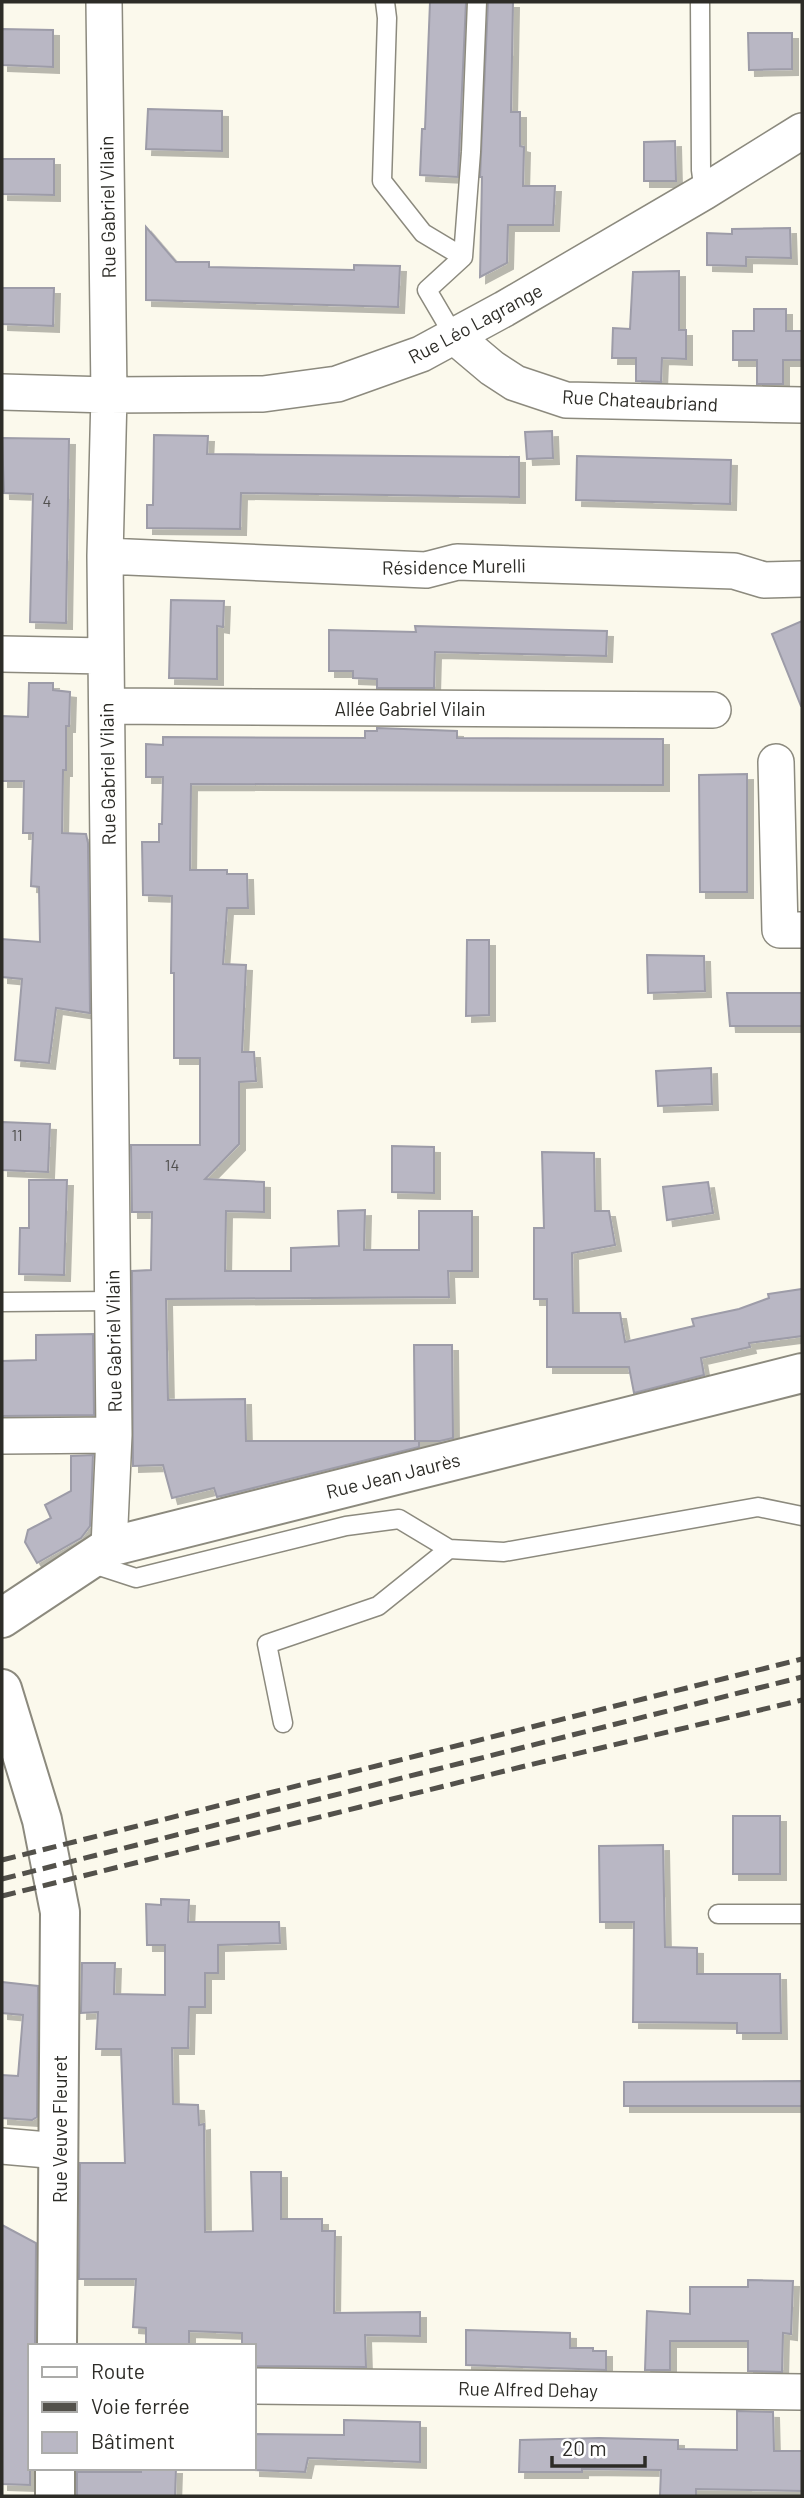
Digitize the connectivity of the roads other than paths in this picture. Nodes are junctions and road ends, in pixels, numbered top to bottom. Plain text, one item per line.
1 (104, 2) edge
2 (385, 2) edge
3 (477, 2) edge
4 (701, 2) edge
5 (802, 131) edge
6 (704, 192) junction
7 (463, 257) junction
8 (454, 336) junction
9 (2, 392) edge
10 (109, 395) junction
11 (802, 405) edge
12 (105, 556) junction
13 (802, 579) edge
14 (2, 654) edge
15 (106, 656) junction
16 (107, 706) junction
17 (713, 710) dead end
18 (776, 762) dead end
19 (802, 930) edge
20 (113, 1301) junction
21 (2, 1302) edge
22 (802, 1373) edge
23 (114, 1435) junction
24 (2, 1436) edge
25 (802, 1516) edge
26 (449, 1549) junction
27 (98, 1555) junction
28 (2, 1618) edge
29 (2, 1689) edge
30 (283, 1723) dead end
31 (718, 1914) dead end
32 (802, 1914) edge
33 (2, 2146) edge
34 (59, 2151) junction
35 (57, 2344) edge
36 (256, 2386) edge
37 (802, 2392) edge
38 (55, 2470) edge
39 (55, 2496) edge

1 - 10 street, Rue Gabriel Vilain
2 - 7 lane
3 - 7 lane
4 - 6 lane
5 - 6 street, Rue Léo Lagrange
6 - 8 street, Rue Léo Lagrange
7 - 8 lane
8 - 10 street, Rue Léo Lagrange
8 - 11 street, Rue Chateaubriand
9 - 10 street, Rue Léo Lagrange
10 - 12 street, Rue Gabriel Vilain
12 - 13 street, Résidence Murelli
12 - 15 street, Rue Gabriel Vilain
14 - 15 street
15 - 16 street, Rue Gabriel Vilain
16 - 17 street, Allée Gabriel Vilain
16 - 20 street, Rue Gabriel Vilain
18 - 19 street
20 - 21 lane
20 - 23 street, Rue Gabriel Vilain
22 - 27 main road, Rue Jean Jaurès
23 - 24 street
23 - 27 street, Rue Gabriel Vilain
25 - 26 lane
26 - 27 lane
26 - 30 lane
27 - 28 main road, Rue Jean Jaurès
29 - 34 main road, Rue Veuve Fleuret
31 - 32 lane
33 - 34 street
34 - 35 main road, Rue Veuve Fleuret
36 - 37 street, Rue Alfred Dehay
38 - 39 main road

